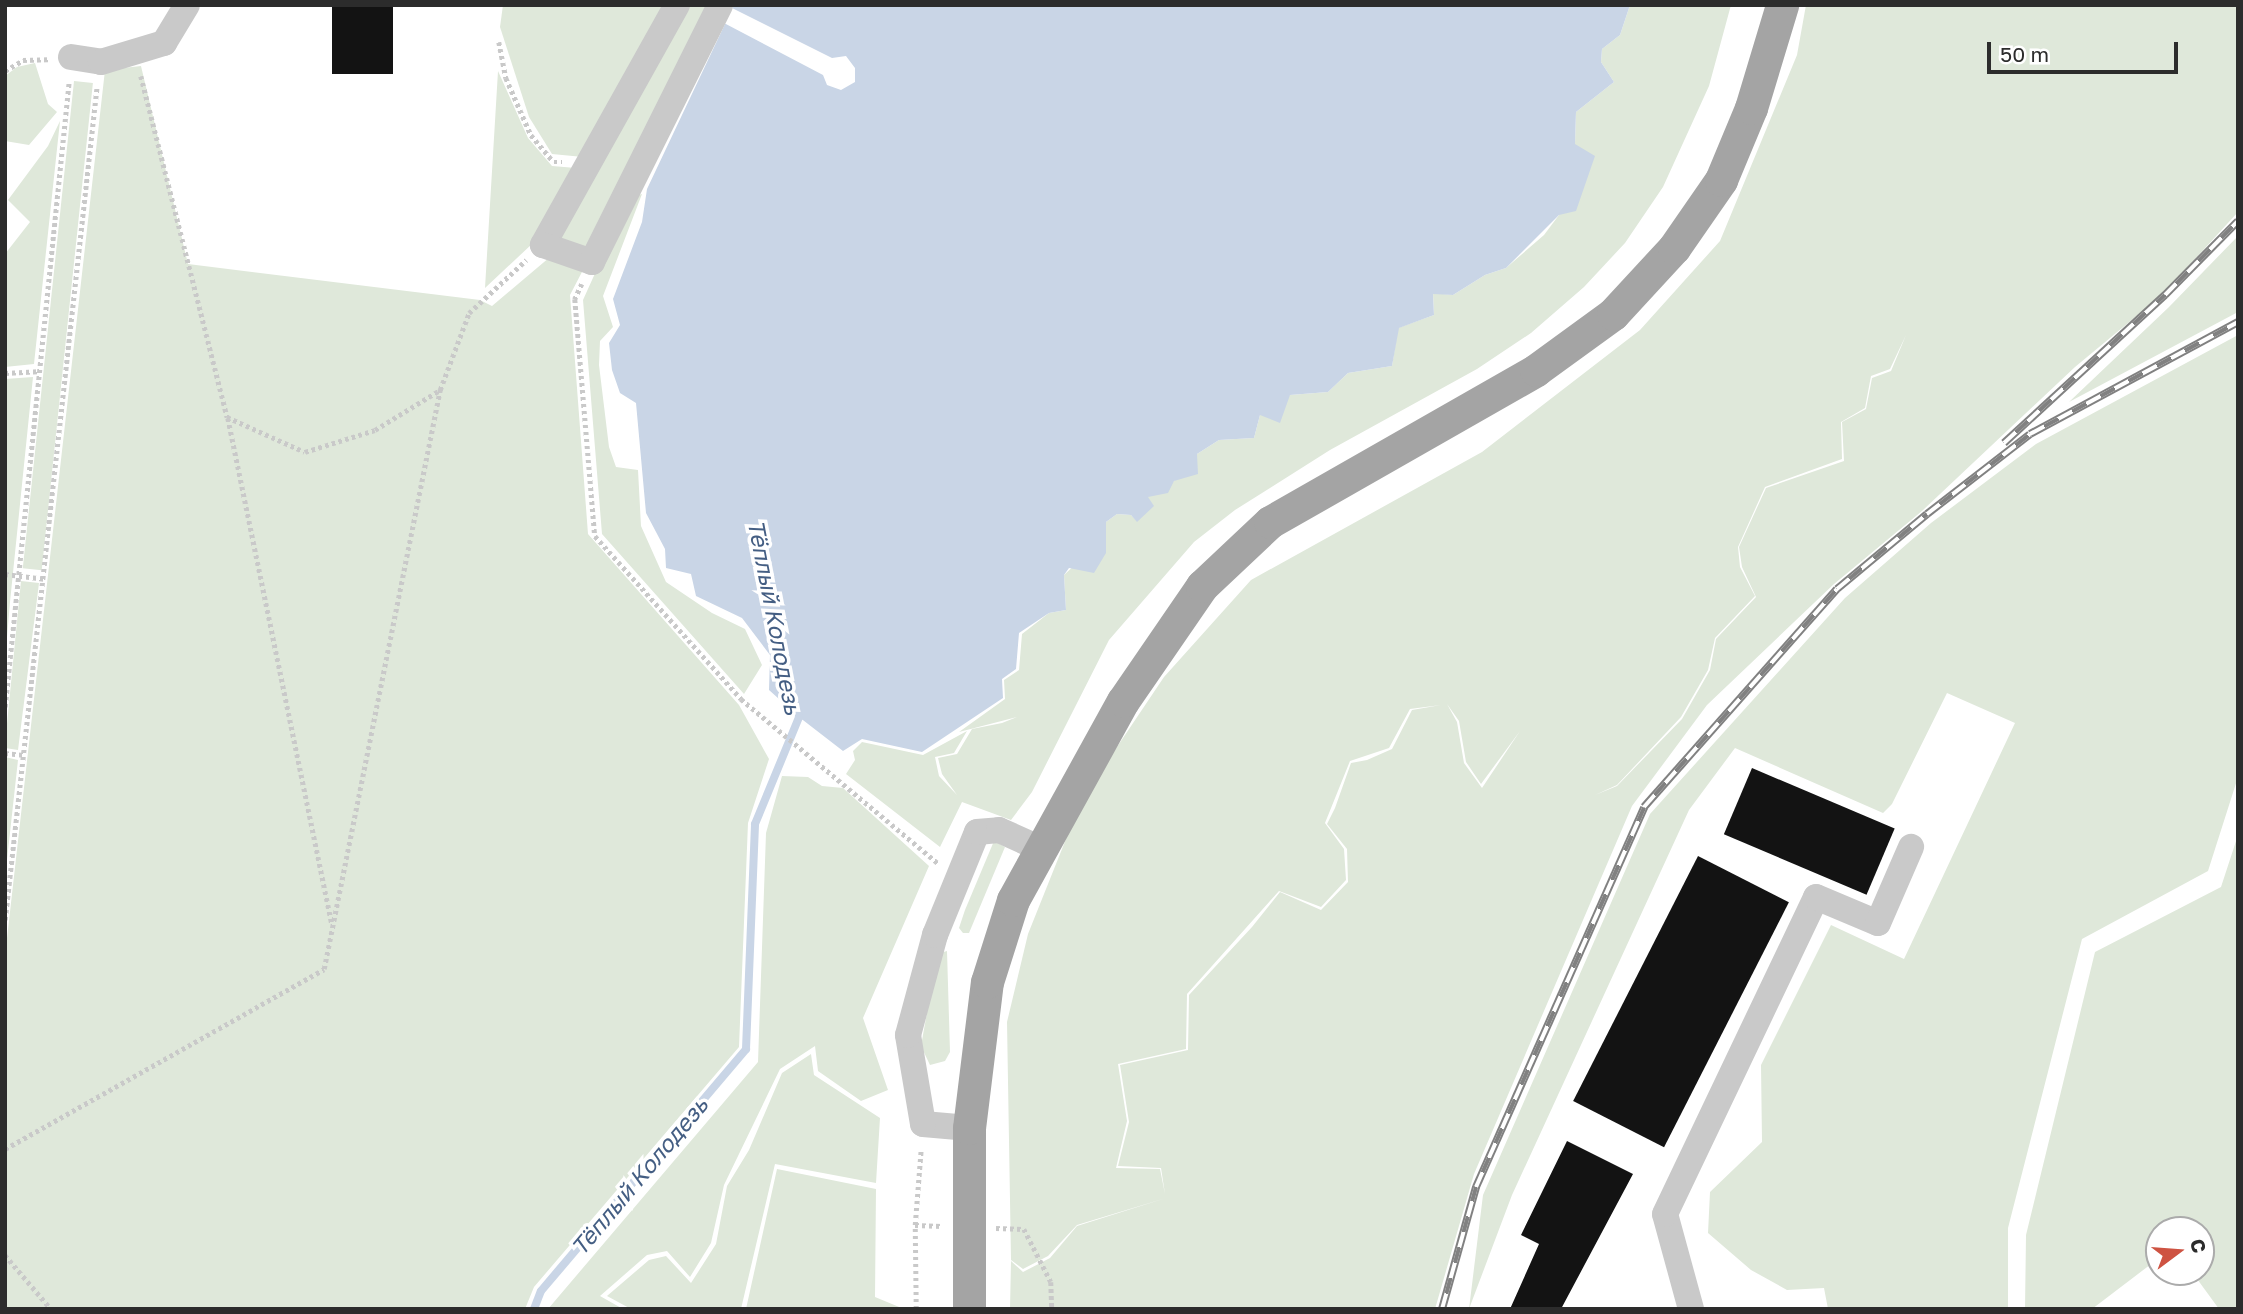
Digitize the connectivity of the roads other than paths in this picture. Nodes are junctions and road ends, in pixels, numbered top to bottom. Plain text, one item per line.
1 (187, 5) edge
2 (677, 5) edge
3 (720, 5) edge
4 (1783, 5) edge
5 (75, 67) road end
6 (1911, 847) dead end
7 (1039, 848) junction
8 (969, 1128) junction
9 (969, 1309) edge
10 (1691, 1309) edge

1 - 5 street
2 - 3 street
4 - 7 main road
6 - 10 street
7 - 8 main road
7 - 8 street
8 - 9 main road

